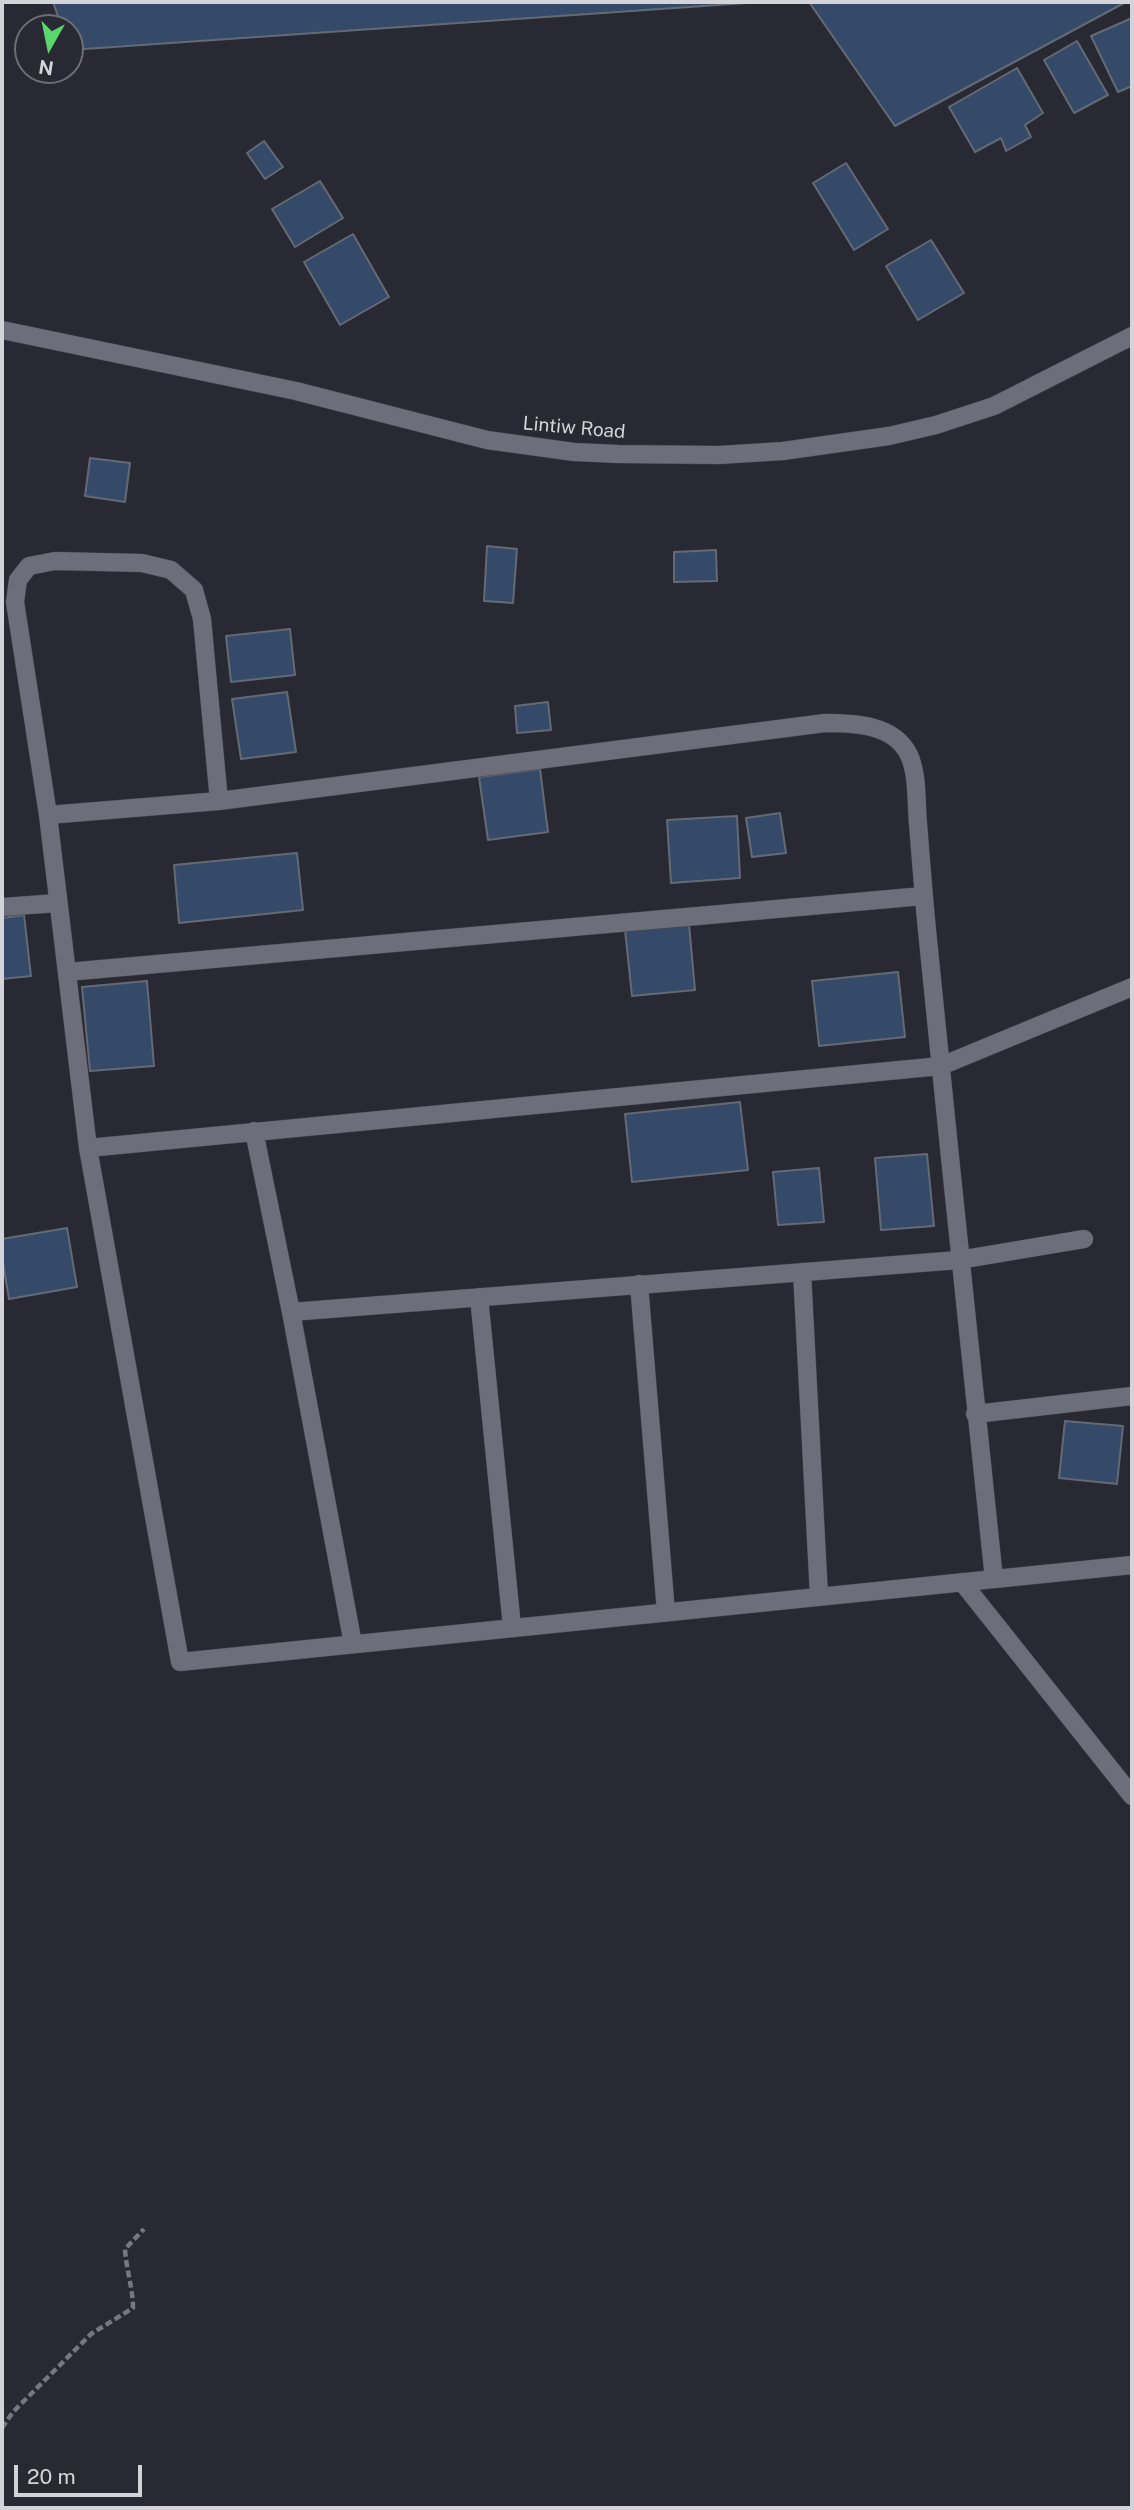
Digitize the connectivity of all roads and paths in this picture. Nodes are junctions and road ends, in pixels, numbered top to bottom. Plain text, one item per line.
1 (2, 330) edge
2 (1132, 336) edge
3 (219, 801) junction
4 (48, 815) junction
5 (923, 896) junction
6 (58, 903) junction
7 (2, 907) edge
8 (67, 972) junction
9 (1132, 987) edge
10 (941, 1066) junction
11 (254, 1131) junction
12 (88, 1148) junction
13 (1084, 1239) dead end
14 (959, 1260) junction
15 (802, 1272) junction
16 (639, 1284) junction
17 (479, 1297) junction
18 (291, 1312) junction
19 (1132, 1396) edge
20 (975, 1414) junction
21 (1132, 1564) edge
22 (994, 1579) junction
23 (962, 1582) junction
24 (820, 1597) junction
25 (666, 1612) junction
26 (512, 1628) junction
27 (353, 1644) junction
28 (1132, 1796) edge
29 (144, 2229) dead end
30 (2, 2428) edge

1 - 2 street, Lintiw Road
3 - 4 street
3 - 4 street
3 - 5 street
4 - 6 street
5 - 8 street
5 - 10 street
6 - 7 street
6 - 8 street
8 - 12 street
9 - 10 street
10 - 11 street
10 - 14 street
11 - 12 street
11 - 18 street
12 - 27 street
13 - 14 street
14 - 15 street
14 - 20 street
15 - 16 street
15 - 24 street
16 - 17 street
16 - 25 street
17 - 18 street
17 - 26 street
18 - 27 street
19 - 20 street
20 - 22 street
21 - 22 street
22 - 23 street
23 - 24 street
23 - 28 street
24 - 25 street
25 - 26 street
26 - 27 street
29 - 30 path

